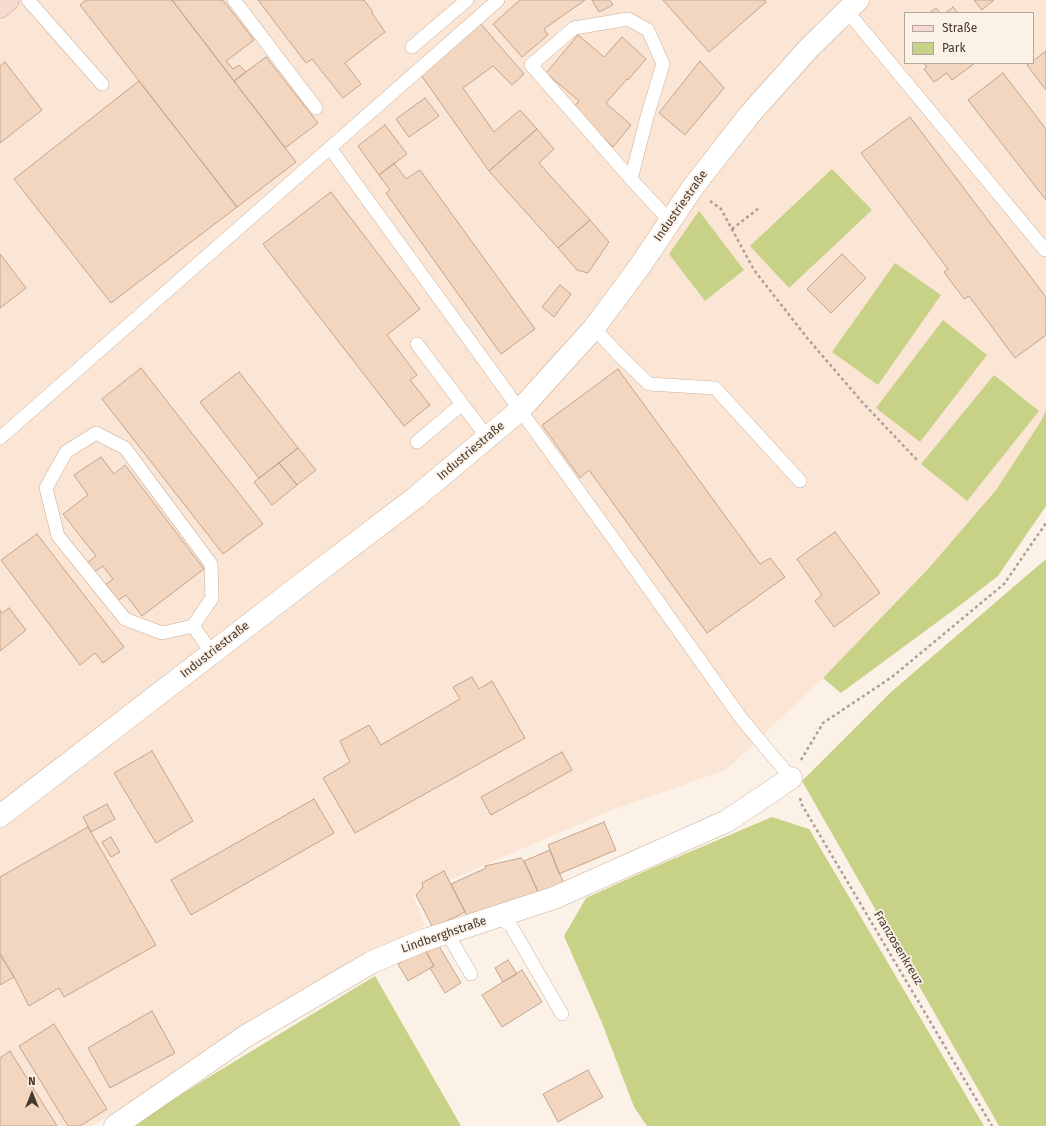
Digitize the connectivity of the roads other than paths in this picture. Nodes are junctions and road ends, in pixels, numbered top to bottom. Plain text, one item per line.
1 (8, 0) edge
2 (28, 0) edge
3 (234, 0) edge
4 (468, 0) edge
5 (498, 0) edge
6 (852, 5) edge
7 (0, 7) edge
8 (412, 46) dead end
9 (102, 84) dead end
10 (316, 108) dead end
11 (330, 148) junction
12 (632, 179) junction
13 (670, 221) junction
14 (1045, 250) dead end
15 (594, 328) junction
16 (417, 344) dead end
17 (462, 404) junction
18 (520, 410) junction
19 (487, 437) junction
20 (0, 438) edge
21 (417, 442) dead end
22 (800, 481) dead end
23 (194, 626) junction
24 (212, 653) junction
25 (791, 778) joint
26 (0, 816) edge
27 (498, 916) junction
28 (447, 933) junction
29 (471, 974) dead end
30 (562, 1014) dead end
31 (115, 1126) edge

1 - 7 street
2 - 9 lane
3 - 10 lane
4 - 8 lane
5 - 11 lane
6 - 13 street, Industriestraße
6 - 14 lane
11 - 18 lane
11 - 20 lane
12 - 12 lane
12 - 13 lane
13 - 15 street, Industriestraße
15 - 18 street, Industriestraße
15 - 22 lane
16 - 17 lane
17 - 19 lane
17 - 21 lane
18 - 19 street, Industriestraße
18 - 25 lane
19 - 24 street, Industriestraße
23 - 23 lane
23 - 24 lane
24 - 26 street, Industriestraße
25 - 27 street, Lindberghstraße
27 - 28 street, Lindberghstraße
27 - 30 lane
28 - 29 lane
28 - 31 street, Lindberghstraße

